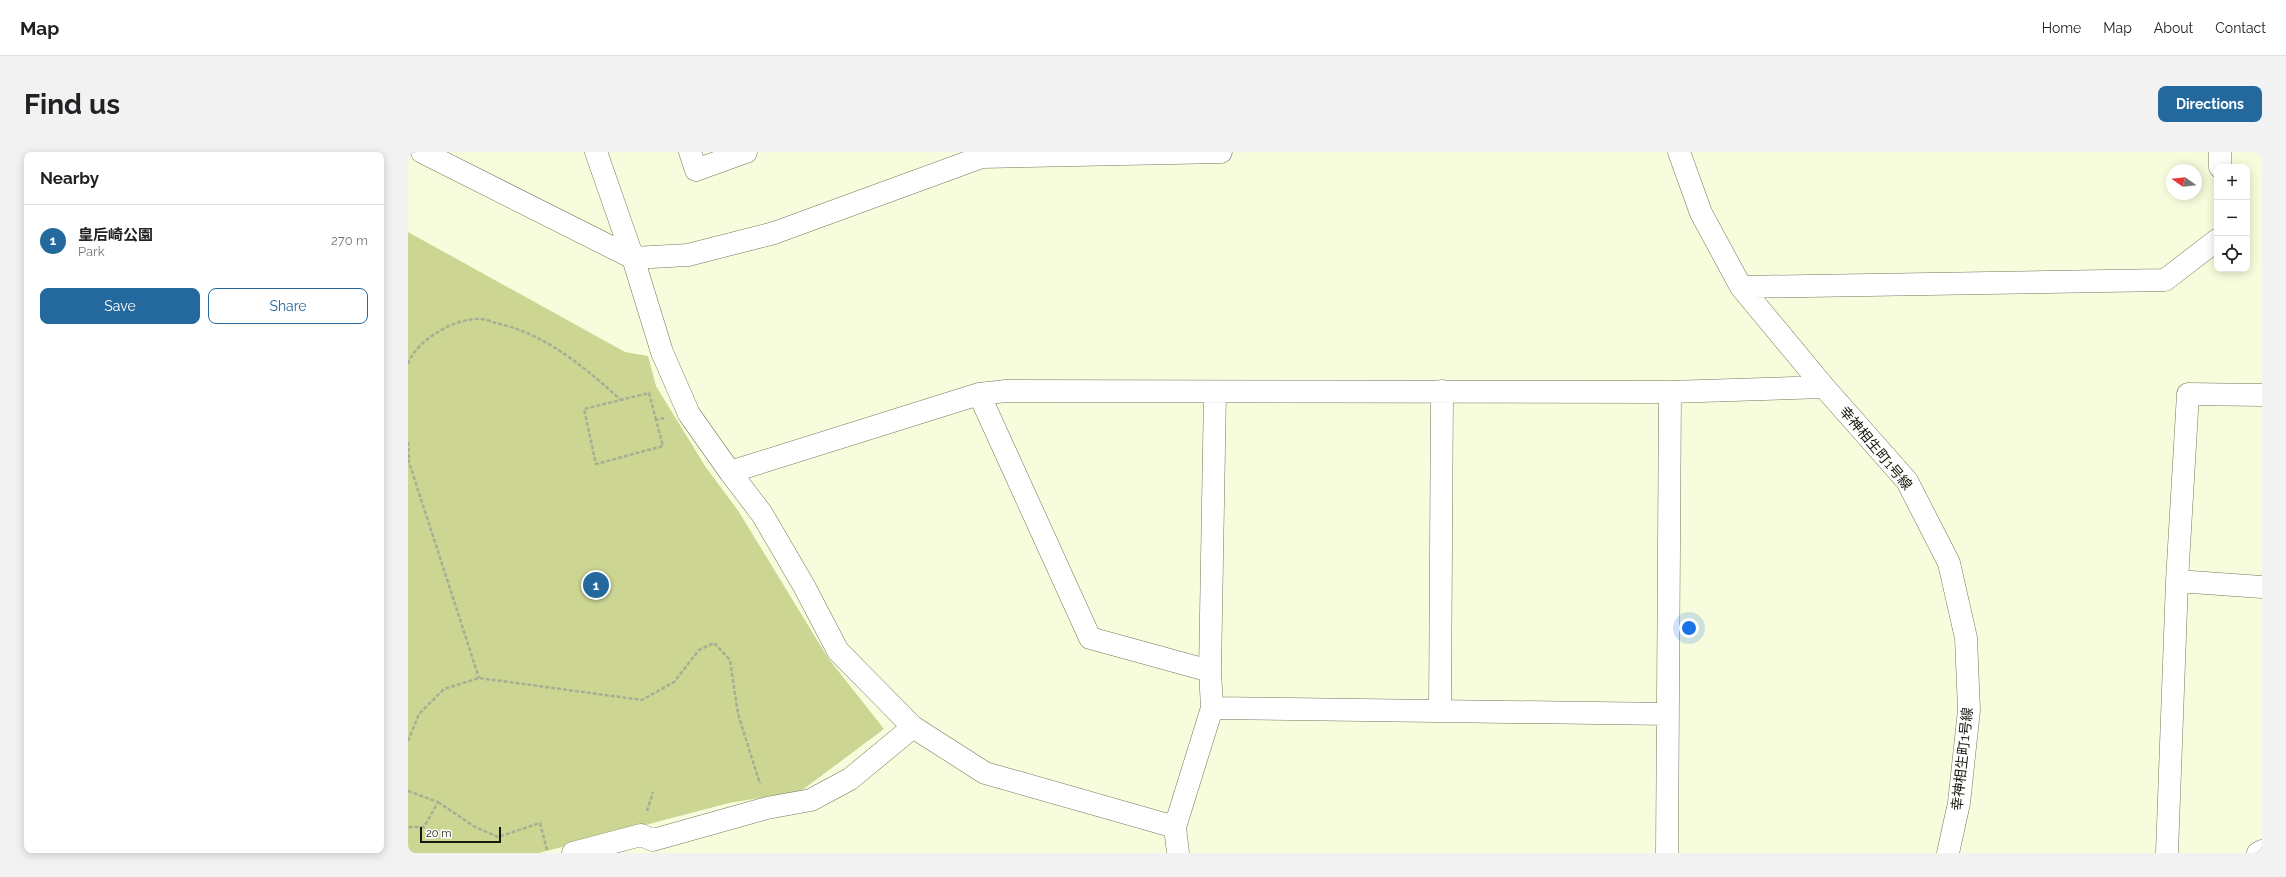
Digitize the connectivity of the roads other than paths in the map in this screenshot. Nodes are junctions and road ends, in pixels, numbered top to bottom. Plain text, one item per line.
1 (422, 152) edge
2 (596, 152) edge
3 (690, 152) edge
4 (746, 152) edge
5 (1221, 152) edge
6 (1680, 152) edge
7 (2220, 152) edge
8 (982, 155) edge
9 (2220, 164) edge
10 (2214, 242) edge
11 (633, 258) junction
12 (1741, 287) junction
13 (1824, 387) junction
14 (1215, 392) junction
15 (1442, 392) junction
16 (1670, 392) junction
17 (979, 394) junction
18 (2262, 395) edge
19 (730, 472) junction
20 (2177, 581) junction
21 (2262, 587) edge
22 (1210, 671) junction
23 (1212, 708) junction
24 (1440, 711) junction
25 (1668, 714) junction
26 (913, 727) junction
27 (1175, 827) junction
28 (654, 846) edge
29 (2262, 851) edge
30 (573, 853) edge
31 (1178, 853) edge
32 (1667, 853) edge
33 (1948, 853) edge
34 (2167, 853) edge
35 (2258, 853) edge

1 - 11 street
2 - 11 street
3 - 4 street
5 - 8 street
6 - 12 street, 幸神相生町1号線
7 - 9 street
8 - 11 street
10 - 12 street
11 - 19 street
12 - 13 street, 幸神相生町1号線
13 - 16 street
13 - 33 street, 幸神相生町1号線
14 - 15 street
14 - 17 street
14 - 22 street
15 - 16 street
15 - 24 street
16 - 25 street
17 - 19 street
17 - 22 street
18 - 20 street
19 - 26 street
20 - 21 street
20 - 34 street
22 - 23 street
23 - 24 street
23 - 27 street
24 - 25 street
25 - 32 street
26 - 27 street
26 - 28 street
27 - 31 street
28 - 30 street
29 - 35 street

